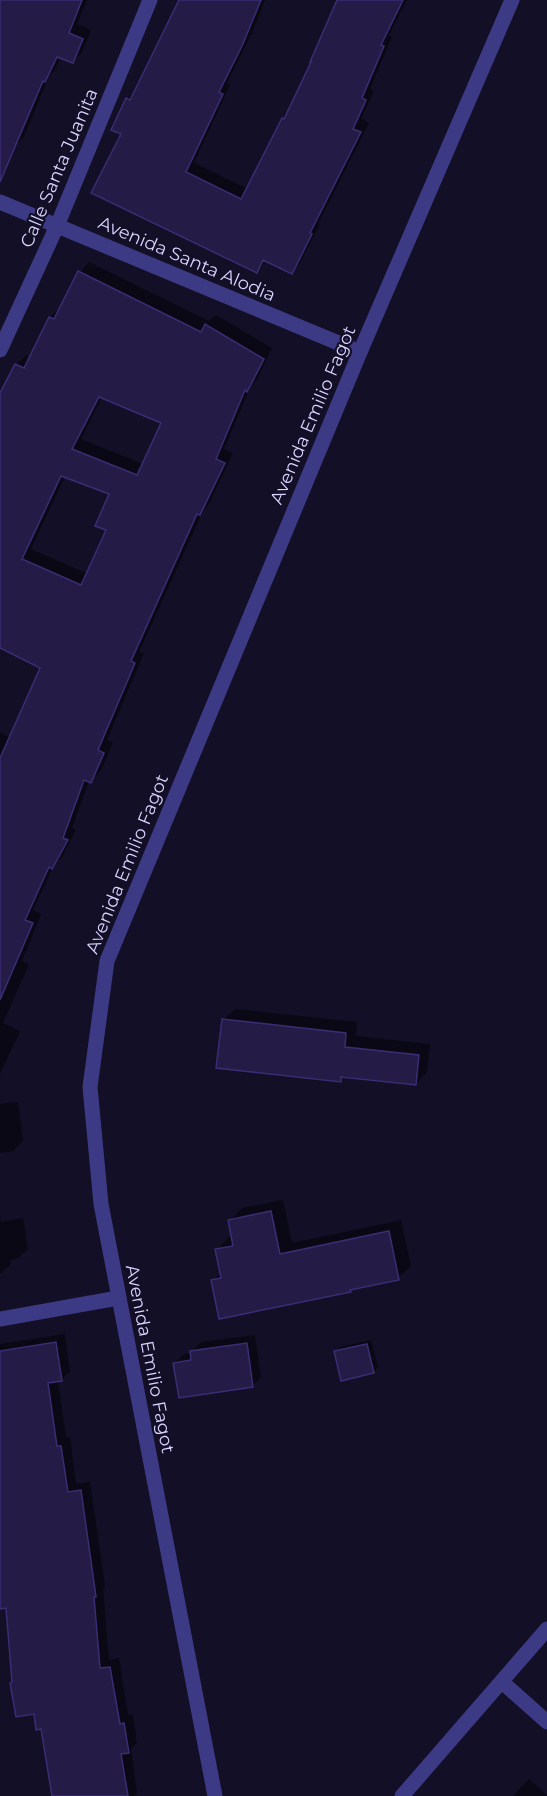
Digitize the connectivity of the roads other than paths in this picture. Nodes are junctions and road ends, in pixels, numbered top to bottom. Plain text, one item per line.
1 (150, 0) edge
2 (512, 0) edge
3 (0, 202) edge
4 (57, 226) junction
5 (0, 350) edge
6 (360, 352) junction
7 (118, 1298) junction
8 (0, 1319) edge
9 (547, 1629) edge
10 (502, 1682) junction
11 (547, 1722) edge
12 (215, 1796) edge
13 (402, 1796) edge

1 - 4 street, Calle Santa Juanita
2 - 6 street, Avenida Emilio Fagot
3 - 4 street, Avenida Santa Alodia
4 - 5 street, Calle Santa Juanita
4 - 6 street, Avenida Santa Alodia
6 - 7 street, Avenida Emilio Fagot
7 - 8 street
7 - 12 street, Avenida Emilio Fagot
9 - 10 street
10 - 11 street
10 - 13 street

